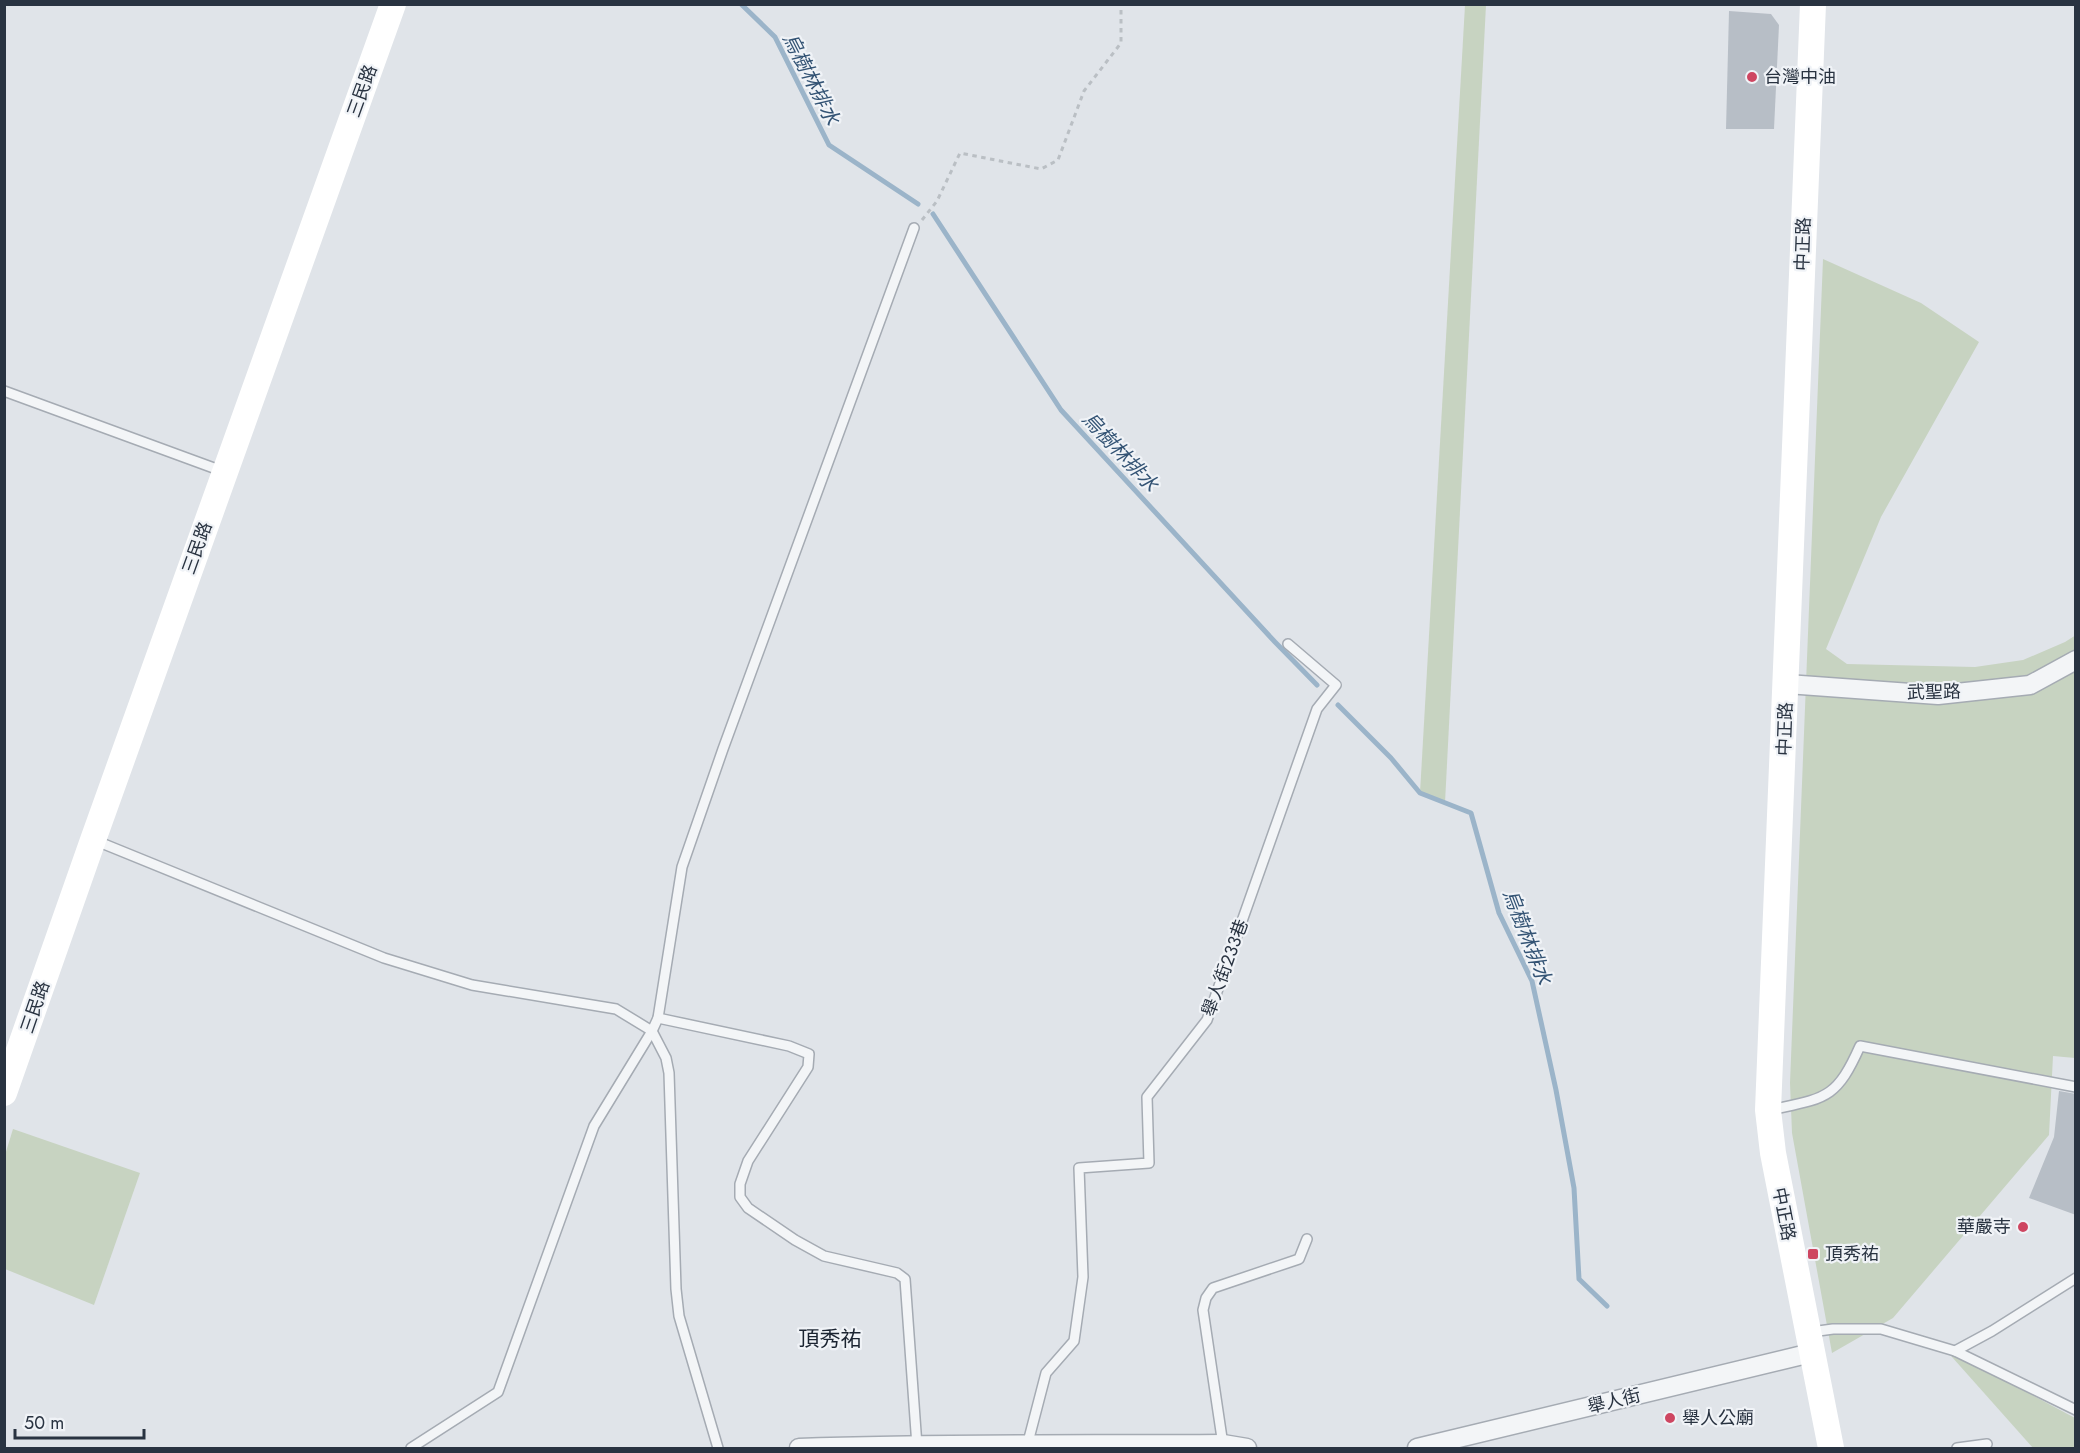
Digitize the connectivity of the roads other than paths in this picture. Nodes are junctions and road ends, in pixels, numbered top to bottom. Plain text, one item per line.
1 (393, 4) edge
2 (1813, 4) edge
3 (914, 228) road end
4 (4, 391) edge
5 (225, 471) junction
6 (1288, 644) dead end
7 (2076, 660) edge
8 (1786, 684) junction
9 (93, 840) junction
10 (658, 1018) junction
11 (652, 1031) junction
12 (2076, 1087) edge
13 (4, 1094) edge
14 (1768, 1110) junction
15 (1307, 1239) dead end
16 (2076, 1278) edge
17 (1809, 1342) junction
18 (1956, 1351) junction
19 (2076, 1410) edge
20 (1987, 1444) dead end
21 (917, 1446) edge
22 (1223, 1446) edge
23 (1026, 1447) edge
24 (411, 1449) edge
25 (718, 1449) edge
26 (799, 1449) edge
27 (1247, 1449) edge
28 (1417, 1449) edge
29 (1831, 1449) edge
30 (1957, 1449) edge

1 - 5 main road, 三民路
2 - 8 main road, 中正路
3 - 10 lane
4 - 5 lane
5 - 9 main road, 三民路
6 - 23 lane, 舉人街233巷
7 - 8 street, 武聖路
8 - 14 main road, 中正路
9 - 11 lane
9 - 13 main road, 三民路
10 - 11 lane
10 - 21 lane
11 - 24 lane
11 - 25 lane
12 - 14 lane
14 - 17 main road, 中正路
15 - 22 lane
16 - 18 lane
17 - 18 lane
17 - 28 street, 舉人街
17 - 29 main road, 中正路
18 - 19 lane
20 - 30 lane
21 - 23 street
21 - 26 street
22 - 23 street
22 - 27 street

